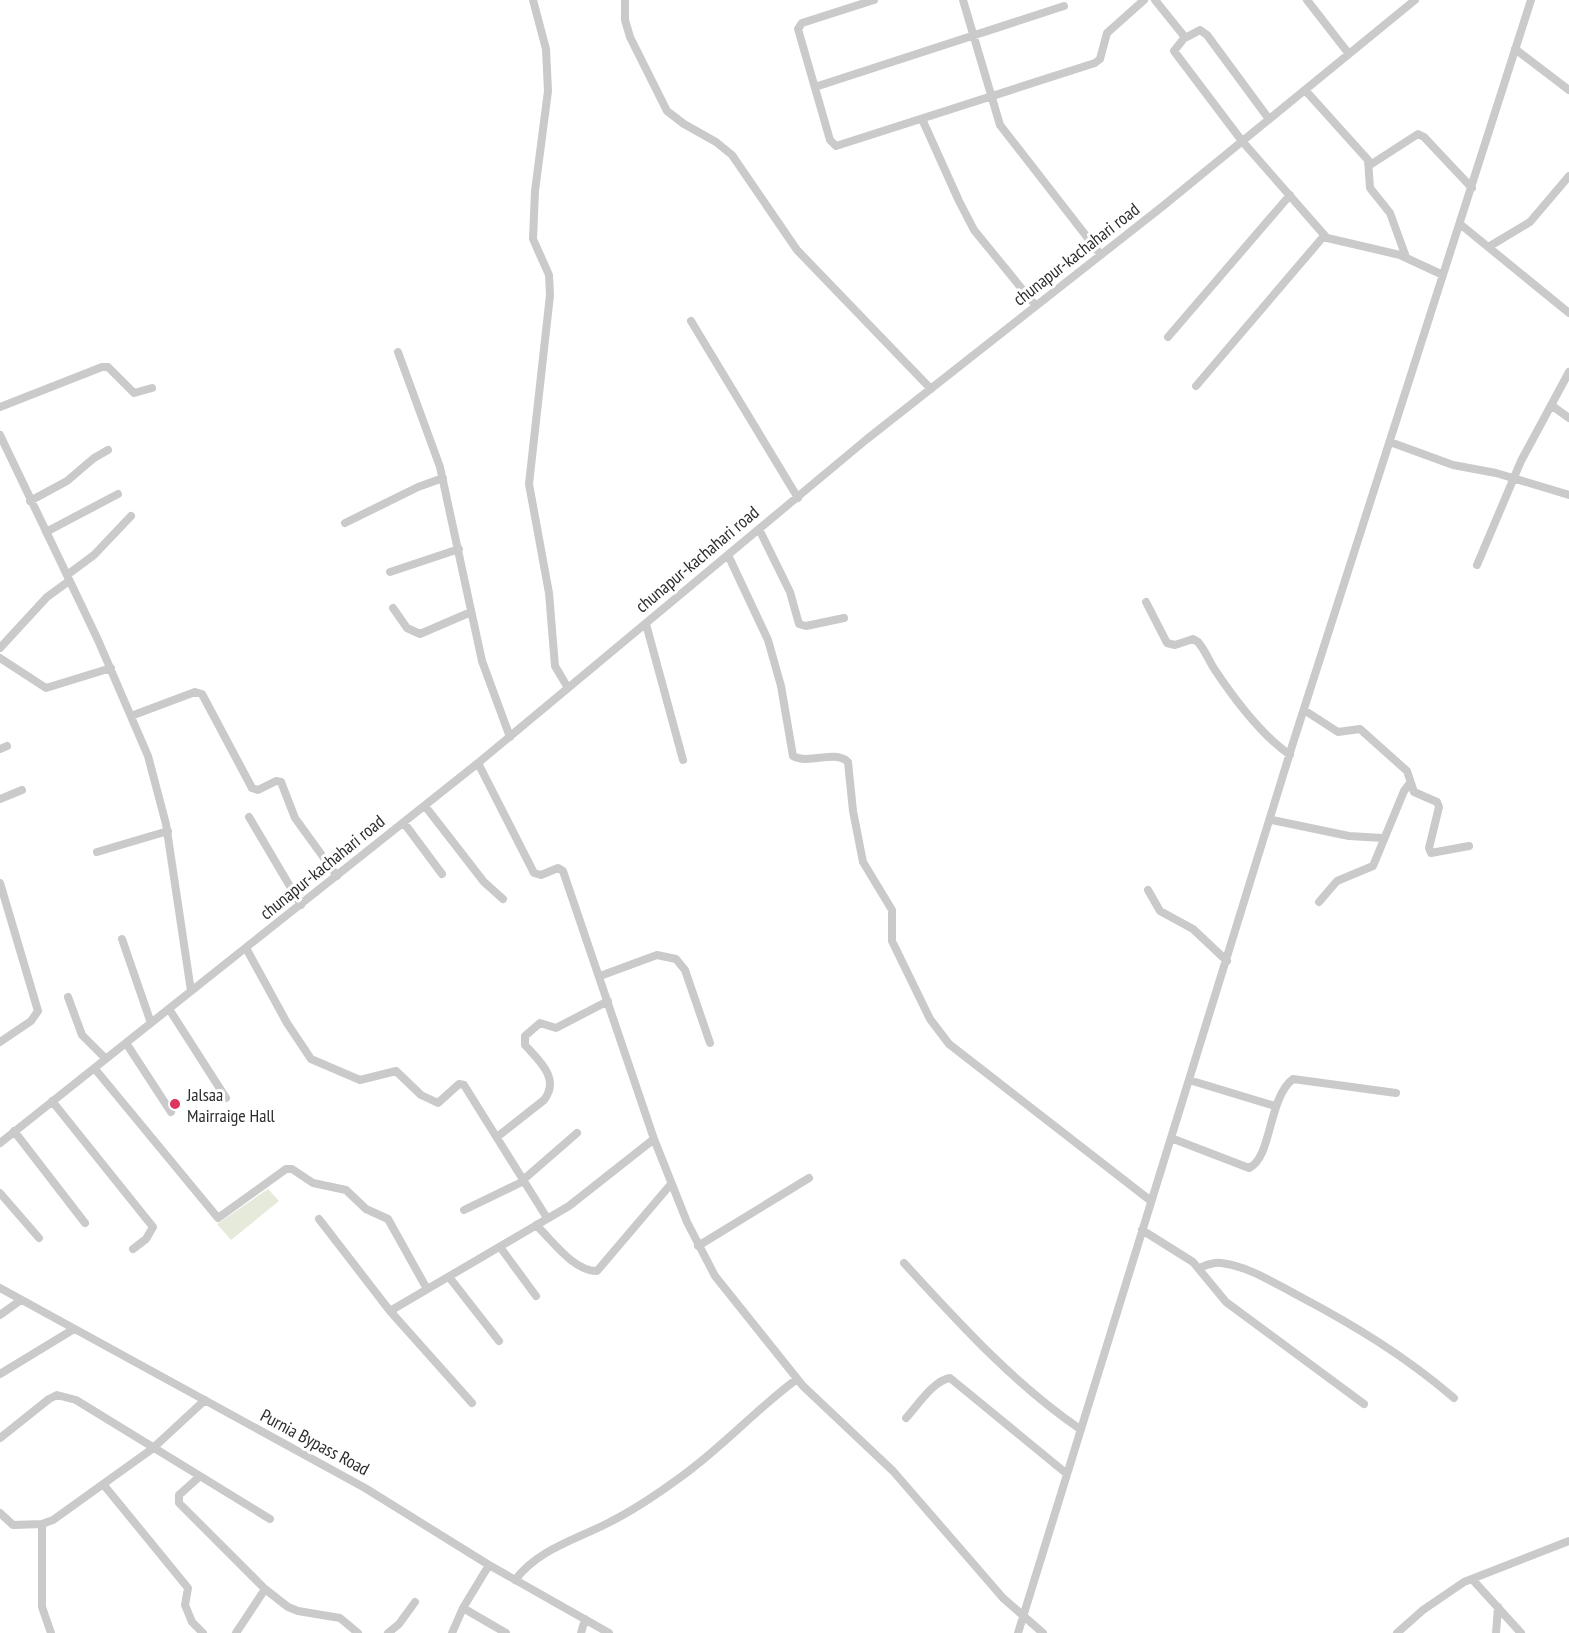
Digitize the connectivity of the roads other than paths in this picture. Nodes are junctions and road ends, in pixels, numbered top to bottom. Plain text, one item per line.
1 (533, 0) edge
2 (625, 0) edge
3 (874, 0) edge
4 (963, 0) edge
5 (1144, 0) edge
6 (1155, 0) edge
7 (1307, 0) edge
8 (1415, 0) edge
9 (1531, 0) edge
10 (1064, 6) dead end
11 (973, 35) junction
12 (1185, 37) junction
13 (1515, 49) junction
14 (1349, 54) junction
15 (815, 87) junction
16 (1305, 90) junction
17 (1569, 90) edge
18 (990, 97) junction
19 (922, 119) junction
20 (1269, 119) junction
21 (1242, 141) junction
22 (1370, 165) junction
23 (1569, 176) edge
24 (1472, 188) junction
25 (1290, 195) junction
26 (1460, 224) junction
27 (1326, 237) junction
28 (1490, 246) junction
29 (1101, 255) junction
30 (1406, 257) junction
31 (1443, 275) junction
32 (1036, 306) junction
33 (1569, 313) edge
34 (691, 321) dead end
35 (1168, 337) dead end
36 (398, 352) dead end
37 (1569, 372) edge
38 (1196, 386) dead end
39 (152, 388) dead end
40 (931, 389) junction
41 (1551, 405) junction
42 (0, 407) edge
43 (1569, 418) edge
44 (0, 435) edge
45 (1390, 442) junction
46 (108, 450) dead end
47 (443, 478) junction
48 (1514, 479) junction
49 (118, 494) dead end
50 (1569, 495) edge
51 (798, 498) junction
52 (30, 501) junction
53 (131, 516) dead end
54 (345, 522) dead end
55 (759, 529) junction
56 (46, 532) junction
57 (459, 549) junction
58 (728, 555) junction
59 (1477, 565) dead end
60 (390, 572) dead end
61 (68, 578) junction
62 (1146, 602) dead end
63 (393, 608) dead end
64 (471, 612) junction
65 (844, 618) dead end
66 (646, 624) junction
67 (0, 648) edge
68 (0, 658) edge
69 (111, 668) junction
70 (568, 688) junction
71 (1304, 710) junction
72 (131, 716) junction
73 (510, 737) junction
74 (1290, 755) junction
75 (683, 760) dead end
76 (478, 763) junction
77 (1410, 783) junction
78 (22, 790) dead end
79 (0, 799) edge
80 (425, 806) junction
81 (249, 817) dead end
82 (1272, 820) junction
83 (404, 823) junction
84 (168, 831) junction
85 (1383, 838) junction
86 (1469, 846) dead end
87 (97, 852) dead end
88 (442, 874) dead end
89 (338, 876) junction
90 (0, 883) edge
91 (1148, 890) dead end
92 (503, 899) dead end
93 (1319, 902) dead end
94 (301, 905) junction
95 (122, 939) dead end
96 (246, 948) junction
97 (1227, 961) junction
98 (600, 976) junction
99 (192, 991) junction
100 (68, 998) dead end
101 (608, 1001) junction
102 (169, 1009) junction
103 (151, 1023) junction
104 (0, 1042) edge
105 (126, 1043) junction
106 (710, 1043) dead end
107 (106, 1059) junction
108 (95, 1069) junction
109 (1190, 1080) junction
110 (1396, 1093) dead end
111 (226, 1098) dead end
112 (52, 1101) junction
113 (1275, 1106) junction
114 (171, 1112) dead end
115 (14, 1131) junction
116 (577, 1133) dead end
117 (497, 1137) junction
118 (1172, 1138) junction
119 (654, 1139) junction
120 (0, 1143) edge
121 (809, 1178) dead end
122 (524, 1180) junction
123 (671, 1184) junction
124 (0, 1193) edge
125 (1151, 1201) junction
126 (464, 1210) dead end
127 (547, 1218) junction
128 (319, 1219) dead end
129 (85, 1223) dead end
130 (536, 1225) junction
131 (1142, 1230) junction
132 (39, 1238) dead end
133 (500, 1246) junction
134 (698, 1246) junction
135 (133, 1249) dead end
136 (904, 1263) dead end
137 (1199, 1268) junction
138 (449, 1277) junction
139 (0, 1288) edge
140 (427, 1289) junction
141 (536, 1296) dead end
142 (21, 1300) junction
143 (390, 1311) junction
144 (0, 1315) edge
145 (74, 1329) junction
146 (499, 1341) dead end
147 (0, 1374) edge
148 (797, 1379) junction
149 (1454, 1398) dead end
150 (206, 1400) junction
151 (472, 1403) dead end
152 (1364, 1404) dead end
153 (906, 1418) dead end
154 (1080, 1429) junction
155 (0, 1438) edge
156 (152, 1449) junction
157 (1067, 1474) junction
158 (199, 1477) junction
159 (103, 1484) junction
160 (0, 1513) edge
161 (270, 1519) dead end
162 (42, 1524) junction
163 (1569, 1541) edge
164 (489, 1565) junction
165 (1472, 1579) junction
166 (515, 1580) junction
167 (265, 1589) junction
168 (415, 1602) dead end
169 (1498, 1607) junction
170 (463, 1608) junction
171 (1023, 1617) junction
172 (585, 1619) junction
173 (51, 1633) edge
174 (203, 1633) edge
175 (236, 1633) edge
176 (358, 1633) edge
177 (388, 1633) edge
178 (452, 1633) edge
179 (506, 1633) edge
180 (581, 1633) edge
181 (609, 1633) edge
182 (1018, 1633) edge
183 (1043, 1633) edge
184 (1397, 1633) edge
185 (1496, 1633) edge
186 (1521, 1633) edge

1 - 70 street
2 - 40 street
3 - 15 street
4 - 11 street
5 - 18 street
6 - 12 street
7 - 14 street
8 - 14 street, chunapur-kachahari road
9 - 13 street
10 - 11 street
11 - 15 street
11 - 18 street
12 - 20 street
12 - 21 street
13 - 17 street
13 - 24 street
14 - 16 street, chunapur-kachahari road
15 - 19 street
16 - 20 street, chunapur-kachahari road
16 - 22 street
18 - 19 street
18 - 29 street
19 - 32 street
20 - 21 street, chunapur-kachahari road
21 - 25 street
21 - 29 street, chunapur-kachahari road
22 - 24 street
22 - 30 street
23 - 28 street
24 - 26 street
25 - 27 street
25 - 35 street
26 - 28 street
26 - 31 street
27 - 30 street
27 - 38 street
28 - 33 street
29 - 32 street, chunapur-kachahari road
30 - 31 street
31 - 45 street
32 - 40 street, chunapur-kachahari road
34 - 51 street
36 - 47 street
37 - 41 street
39 - 42 street
40 - 51 street, chunapur-kachahari road
41 - 43 street
41 - 48 street
44 - 52 street
45 - 48 street
45 - 71 street
46 - 52 street
47 - 54 street
47 - 57 street
48 - 50 street
48 - 59 street
49 - 56 street
51 - 55 street, chunapur-kachahari road
52 - 56 street
53 - 61 street
55 - 58 street, chunapur-kachahari road
55 - 65 street
56 - 61 street
57 - 60 street
57 - 64 street
58 - 66 street, chunapur-kachahari road
58 - 125 street
61 - 67 street
61 - 69 street
62 - 74 street
63 - 64 street
64 - 73 street
66 - 70 street, chunapur-kachahari road
66 - 75 street
68 - 69 street
69 - 72 street
70 - 73 street, chunapur-kachahari road
71 - 74 street
71 - 77 street
72 - 84 street
72 - 89 street
73 - 76 street, chunapur-kachahari road
74 - 82 street
76 - 80 street, chunapur-kachahari road
76 - 98 street
77 - 85 street
77 - 86 street
78 - 79 street
80 - 83 street, chunapur-kachahari road
80 - 92 street
81 - 94 street
82 - 85 street
82 - 97 street
83 - 88 street
83 - 89 street, chunapur-kachahari road
84 - 87 street
84 - 99 street
85 - 93 street
89 - 94 street, chunapur-kachahari road
90 - 104 street
91 - 97 street
94 - 96 street, chunapur-kachahari road
95 - 103 street
96 - 99 street, chunapur-kachahari road
96 - 117 street
97 - 109 street
98 - 101 street
98 - 106 street
99 - 102 street, chunapur-kachahari road
100 - 107 street
101 - 117 street
101 - 119 street
102 - 103 street, chunapur-kachahari road
102 - 111 street
103 - 105 street, chunapur-kachahari road
105 - 107 street, chunapur-kachahari road
105 - 114 street
107 - 108 street, chunapur-kachahari road
108 - 112 street, chunapur-kachahari road
108 - 140 street
109 - 113 street
109 - 118 street
110 - 113 street
112 - 115 street, chunapur-kachahari road
112 - 135 street
113 - 118 street
115 - 120 street, chunapur-kachahari road
115 - 129 street
116 - 122 street
117 - 122 street
118 - 125 street
119 - 123 street
119 - 127 street
121 - 134 street
122 - 126 street
122 - 127 street
123 - 130 street
123 - 134 street
124 - 132 street
125 - 131 street
127 - 130 street
128 - 143 street
130 - 133 street
131 - 137 street
131 - 154 street
133 - 138 street
133 - 141 street
134 - 148 street
136 - 154 street
137 - 149 street
137 - 152 street
138 - 140 street
138 - 146 street
139 - 142 street, Purnia Bypass Road
140 - 143 street
142 - 144 street
142 - 145 street, Purnia Bypass Road
143 - 151 street
145 - 147 street
145 - 150 street, Purnia Bypass Road
148 - 166 street
148 - 171 street
150 - 156 street
150 - 164 street, Purnia Bypass Road
153 - 157 street
154 - 157 street
155 - 156 street
156 - 158 street
156 - 159 street
157 - 171 street
158 - 161 street
158 - 167 street
159 - 162 street
159 - 174 street
160 - 162 street
162 - 173 street
163 - 165 street
164 - 166 street, Purnia Bypass Road
164 - 170 street
165 - 169 street
165 - 184 street
166 - 172 street, Purnia Bypass Road
167 - 175 street
167 - 176 street
168 - 177 street
169 - 185 street
169 - 186 street
170 - 178 street
170 - 179 street
171 - 182 street
171 - 183 street
172 - 180 street
172 - 181 street, Purnia Bypass Road

